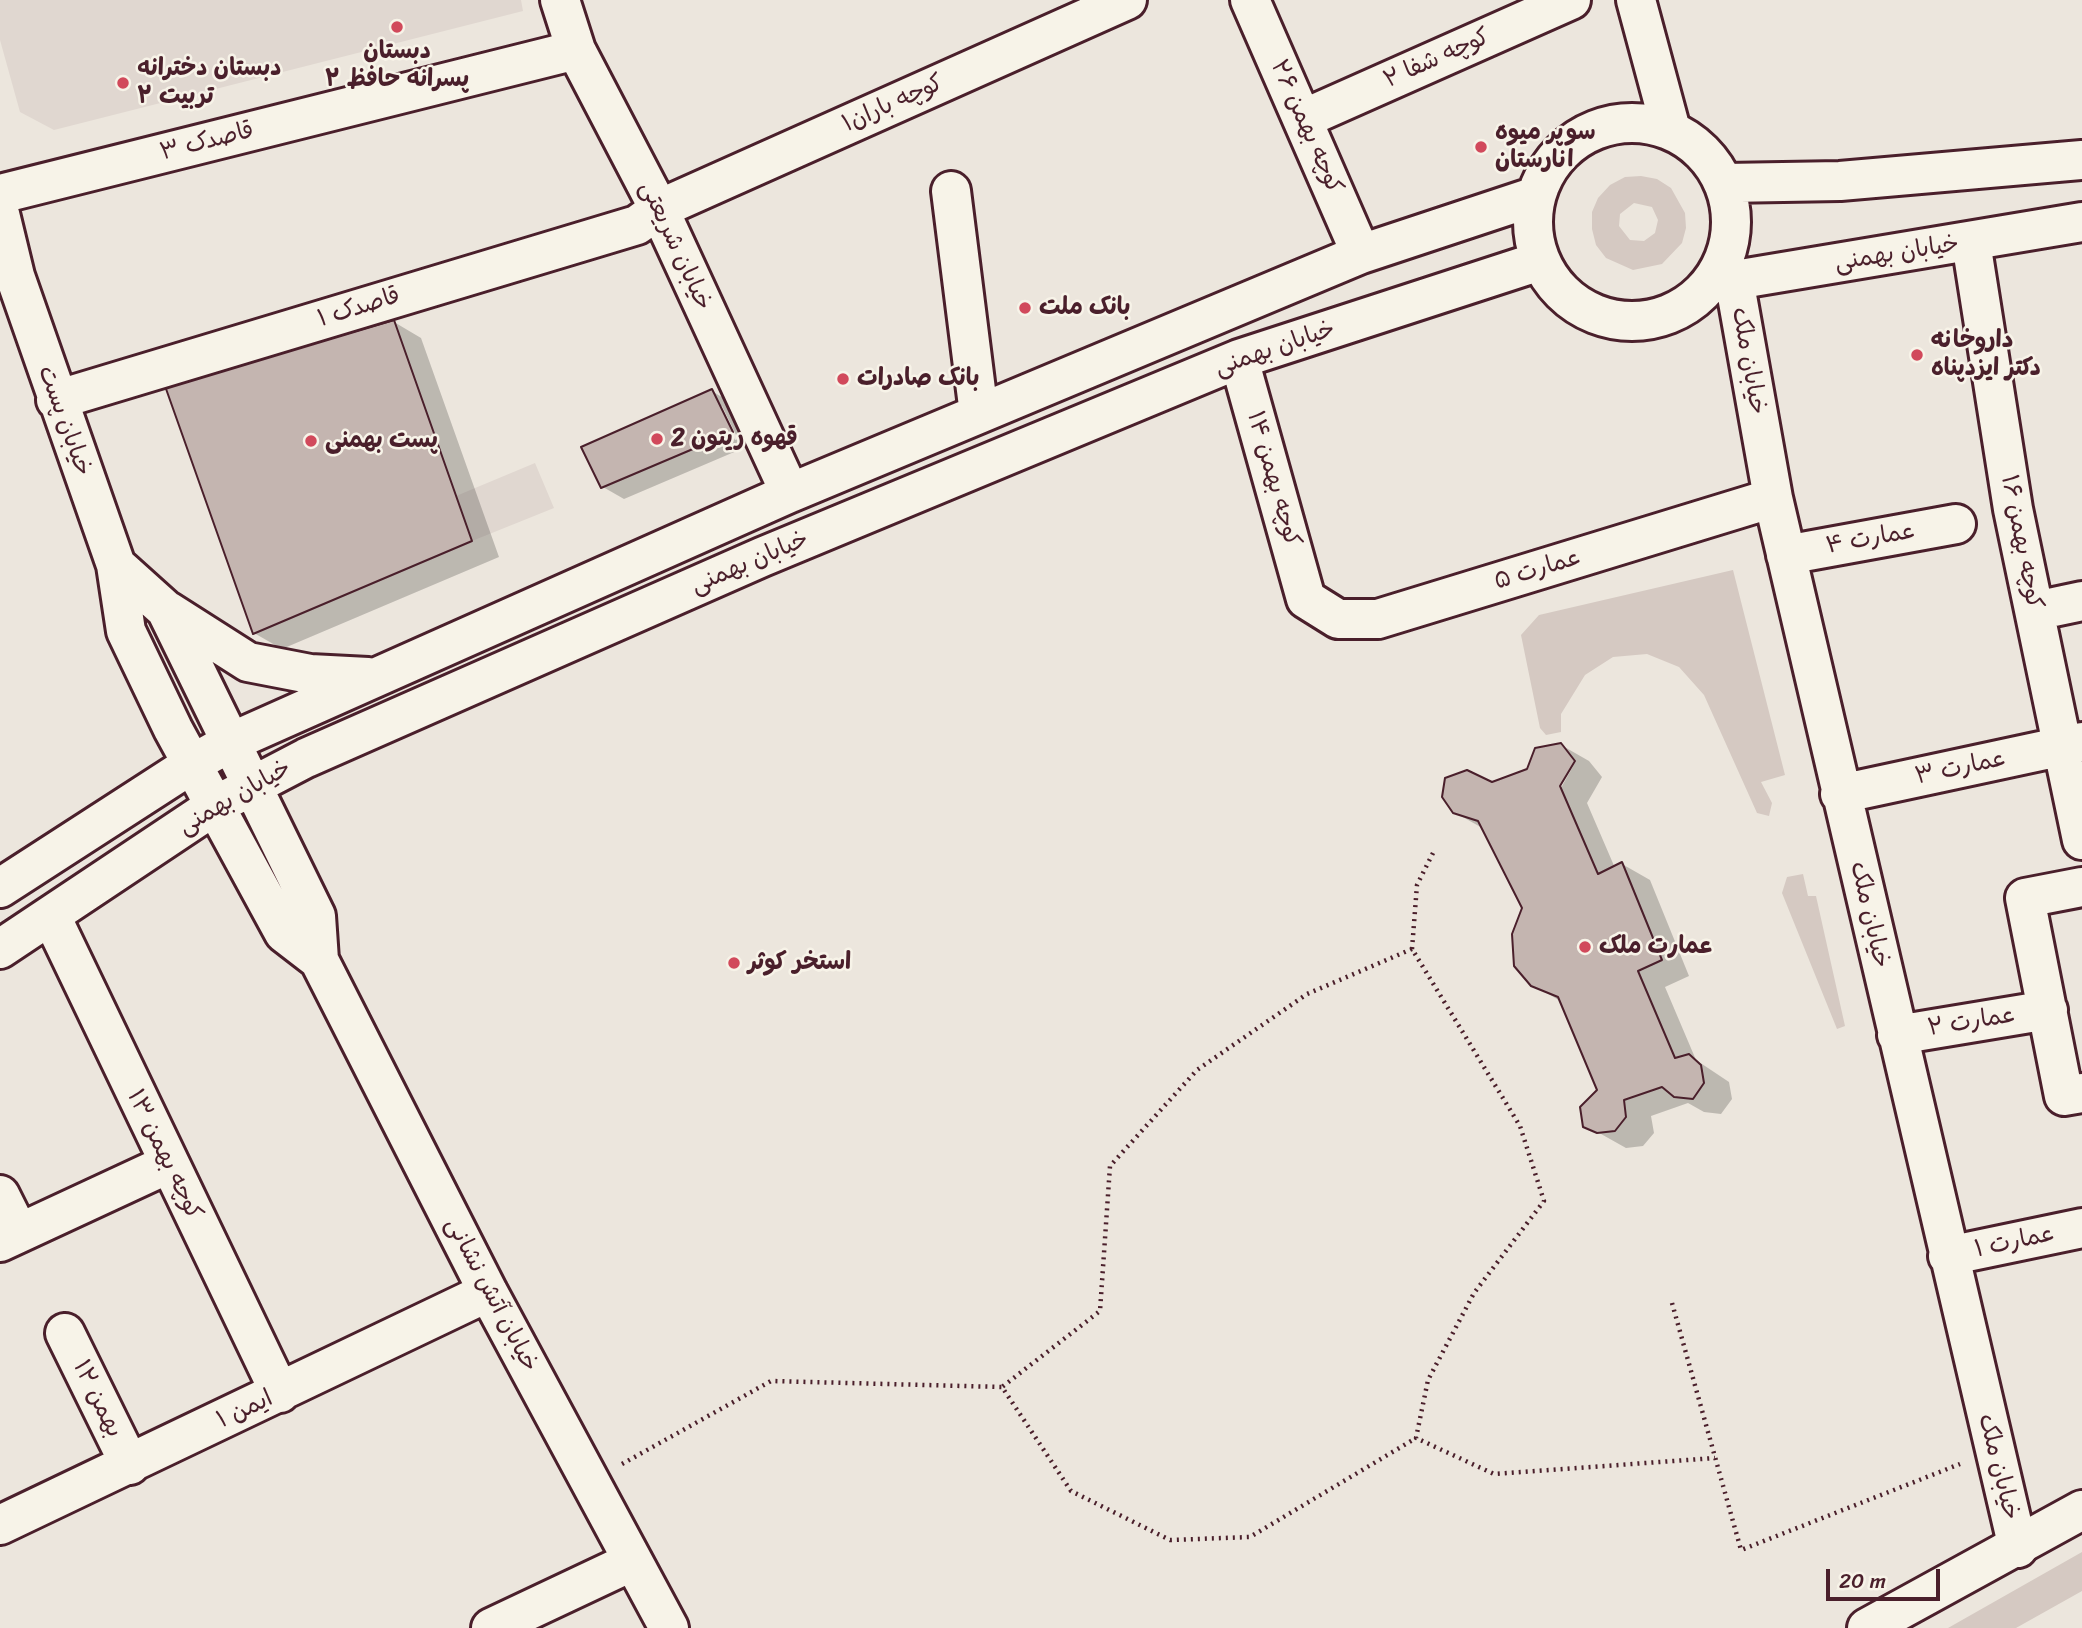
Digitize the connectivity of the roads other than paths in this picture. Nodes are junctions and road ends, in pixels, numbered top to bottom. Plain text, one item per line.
1 (560, 0) edge
2 (1127, 0) edge
3 (1250, 0) edge
4 (1571, 0) edge
5 (1636, 0) edge
6 (576, 50) junction
7 (1303, 119) junction
8 (1671, 130) junction
9 (2082, 131) edge
10 (2082, 160) edge
11 (2030, 166) junction
12 (1726, 183) junction
13 (951, 191) dead end
14 (0, 194) edge
15 (1536, 196) junction
16 (659, 209) junction
17 (0, 214) edge
18 (2082, 222) edge
19 (1971, 242) junction
20 (1361, 254) junction
21 (1540, 261) junction
22 (7, 280) edge
23 (1723, 282) junction
24 (1239, 359) junction
25 (56, 400) junction
26 (979, 414) junction
27 (790, 493) junction
28 (1773, 498) junction
29 (1956, 524) dead end
30 (1786, 555) junction
31 (116, 565) junction
32 (1306, 599) joint
33 (2082, 601) edge
34 (166, 610) junction
35 (2035, 611) junction
36 (377, 677) junction
37 (231, 742) junction
38 (2072, 744) edge
39 (192, 764) junction
40 (253, 784) junction
41 (1840, 794) junction
42 (216, 805) junction
43 (2082, 840) edge
44 (2082, 887) edge
45 (0, 888) edge
46 (51, 916) junction
47 (0, 949) edge
48 (319, 960) junction
49 (2048, 1010) junction
50 (1896, 1035) junction
51 (2082, 1093) edge
52 (168, 1164) junction
53 (0, 1195) edge
54 (2082, 1227) edge
55 (10, 1237) edge
56 (1948, 1256) junction
57 (488, 1292) junction
58 (65, 1333) dead end
59 (280, 1394) junction
60 (130, 1465) junction
61 (2082, 1510) edge
62 (0, 1525) edge
63 (2018, 1548) junction
64 (633, 1561) junction
65 (491, 1628) edge
66 (669, 1628) edge
67 (1867, 1628) edge

1 - 6 street, خیابان شریعتی
2 - 16 street, کوچه باران۱
3 - 7 street, کوچه بهمن ۲۶
4 - 7 street, کوچه شفا ۲
5 - 8 street
6 - 14 street, قاصدک ۳
6 - 16 street, خیابان شریعتی
7 - 20 street, کوچه بهمن ۲۶
8 - 12 street
8 - 15 street
9 - 11 street
10 - 11 street
11 - 12 street
12 - 23 street
13 - 26 street
15 - 20 street, خیابان بهمنی
15 - 21 street
16 - 25 street, قاصدک ۱
16 - 27 street, خیابان شریعتی
17 - 22 street, خیابان پست
18 - 19 street, خیابان بهمنی
19 - 23 street, خیابان بهمنی
19 - 35 street, کوچه بهمن ۱۶
20 - 26 street, خیابان بهمنی
21 - 23 street
21 - 24 street, خیابان بهمنی
22 - 25 street, خیابان پست
23 - 28 street, خیابان ملک
24 - 32 street, کوچه بهمن ۱۴
24 - 40 street, خیابان بهمنی
25 - 31 street, خیابان پست
26 - 27 street, خیابان بهمنی
27 - 36 street, خیابان بهمنی
28 - 30 street, خیابان ملک
28 - 32 street, عمارت ۵
29 - 30 street, عمارت ۴
30 - 41 street, خیابان ملک
31 - 34 street, خیابان پست
31 - 39 street, خیابان پست
33 - 35 street
34 - 36 street
34 - 37 street, خیابان پست
35 - 38 street, کوچه بهمن ۱۶
36 - 37 street, خیابان بهمنی
37 - 39 street, خیابان بهمنی
37 - 40 street, خیابان پست
38 - 41 street, عمارت ۳
38 - 43 street, کوچه بهمن ۱۶
39 - 42 street, خیابان پست
39 - 45 street, خیابان بهمنی
40 - 42 street, خیابان بهمنی
40 - 48 street, خیابان آتش نشانی
41 - 50 street, خیابان ملک
42 - 46 street, خیابان بهمنی
42 - 48 street, خیابان آتش نشانی
44 - 49 street
46 - 47 street, خیابان بهمنی
46 - 52 street, کوچه بهمن ۱۳
48 - 57 street, خیابان آتش نشانی
49 - 50 street, عمارت ۲
49 - 51 street
50 - 56 street, خیابان ملک
52 - 55 street
52 - 59 street, کوچه بهمن ۱۳
53 - 55 street
54 - 56 street, عمارت ۱
56 - 63 street, خیابان ملک
57 - 59 street, ایمن ۱
57 - 64 street, خیابان آتش نشانی
58 - 60 street, بهمن ۱۲
59 - 60 street, ایمن ۱
60 - 62 street, ایمن ۱
61 - 63 street
63 - 67 street
64 - 65 street
64 - 66 street, خیابان آتش نشانی

